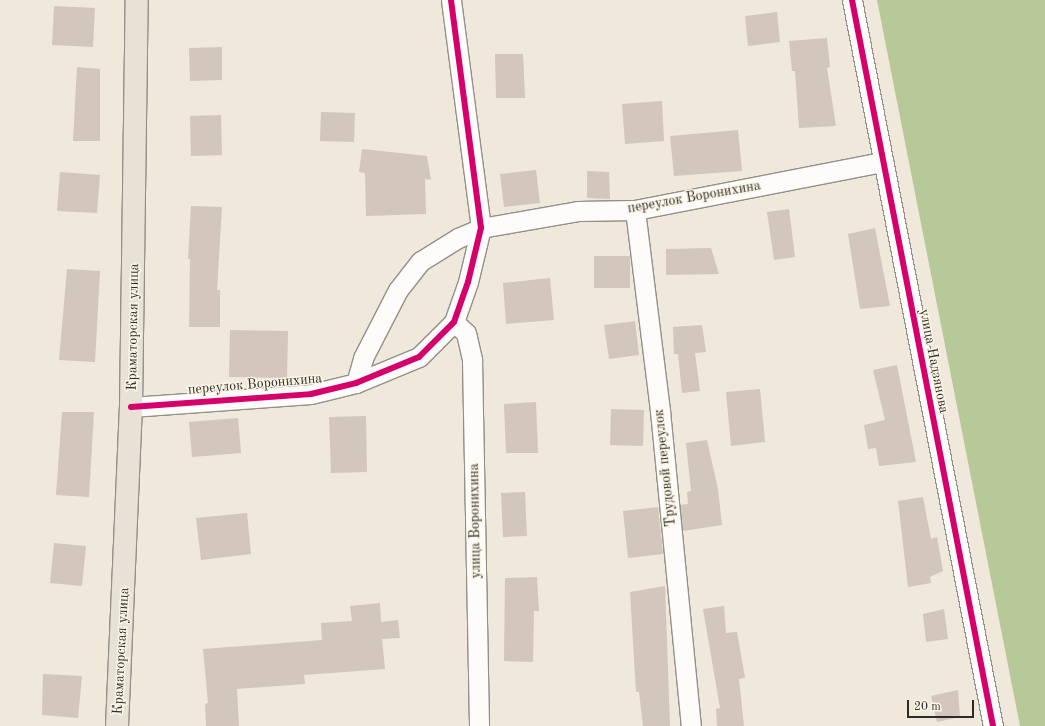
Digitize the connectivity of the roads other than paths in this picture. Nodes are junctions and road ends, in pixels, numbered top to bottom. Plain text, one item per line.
1 (137, 0) edge
2 (452, 0) edge
3 (852, 0) edge
4 (883, 162) junction
5 (635, 210) junction
6 (481, 228) junction
7 (454, 322) junction
8 (356, 383) junction
9 (131, 407) junction
10 (117, 726) edge
11 (479, 726) edge
12 (691, 726) edge
13 (993, 726) edge

1 - 9 main road, Краматорская улица
2 - 6 street
3 - 4 street, улица Надзянова
4 - 5 street, переулок Воронихина
4 - 13 street, улица Надзянова
5 - 6 street, переулок Воронихина
5 - 12 street, Трудовой переулок
6 - 7 street, переулок Воронихина
6 - 8 street, переулок Воронихина
7 - 8 street, переулок Воронихина
7 - 11 street, улица Воронихина
8 - 9 street, переулок Воронихина
9 - 10 main road, Краматорская улица

